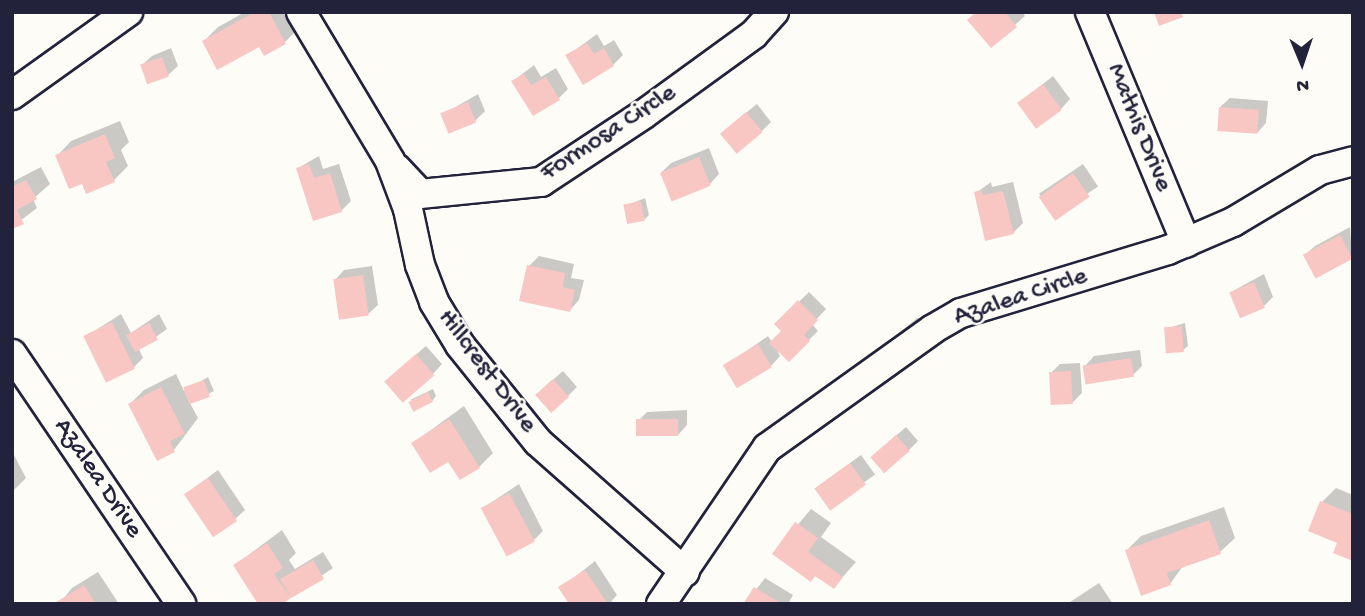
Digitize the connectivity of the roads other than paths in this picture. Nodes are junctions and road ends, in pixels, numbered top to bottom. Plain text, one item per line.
1 (128, 12) edge
2 (301, 12) edge
3 (774, 12) edge
4 (1090, 12) edge
5 (12, 95) edge
6 (390, 161) junction
7 (1353, 161) edge
8 (1186, 243) junction
9 (12, 354) edge
10 (685, 572) junction
11 (181, 604) edge
12 (661, 604) edge

1 - 5 street
2 - 6 street, Hillcrest Drive
3 - 6 street, Formosa Circle
4 - 8 street, Mathis Drive
6 - 10 street, Hillcrest Drive
7 - 8 street, Azalea Circle
8 - 10 street, Azalea Circle
9 - 11 street, Azalea Drive
10 - 12 street, Azalea Circle

